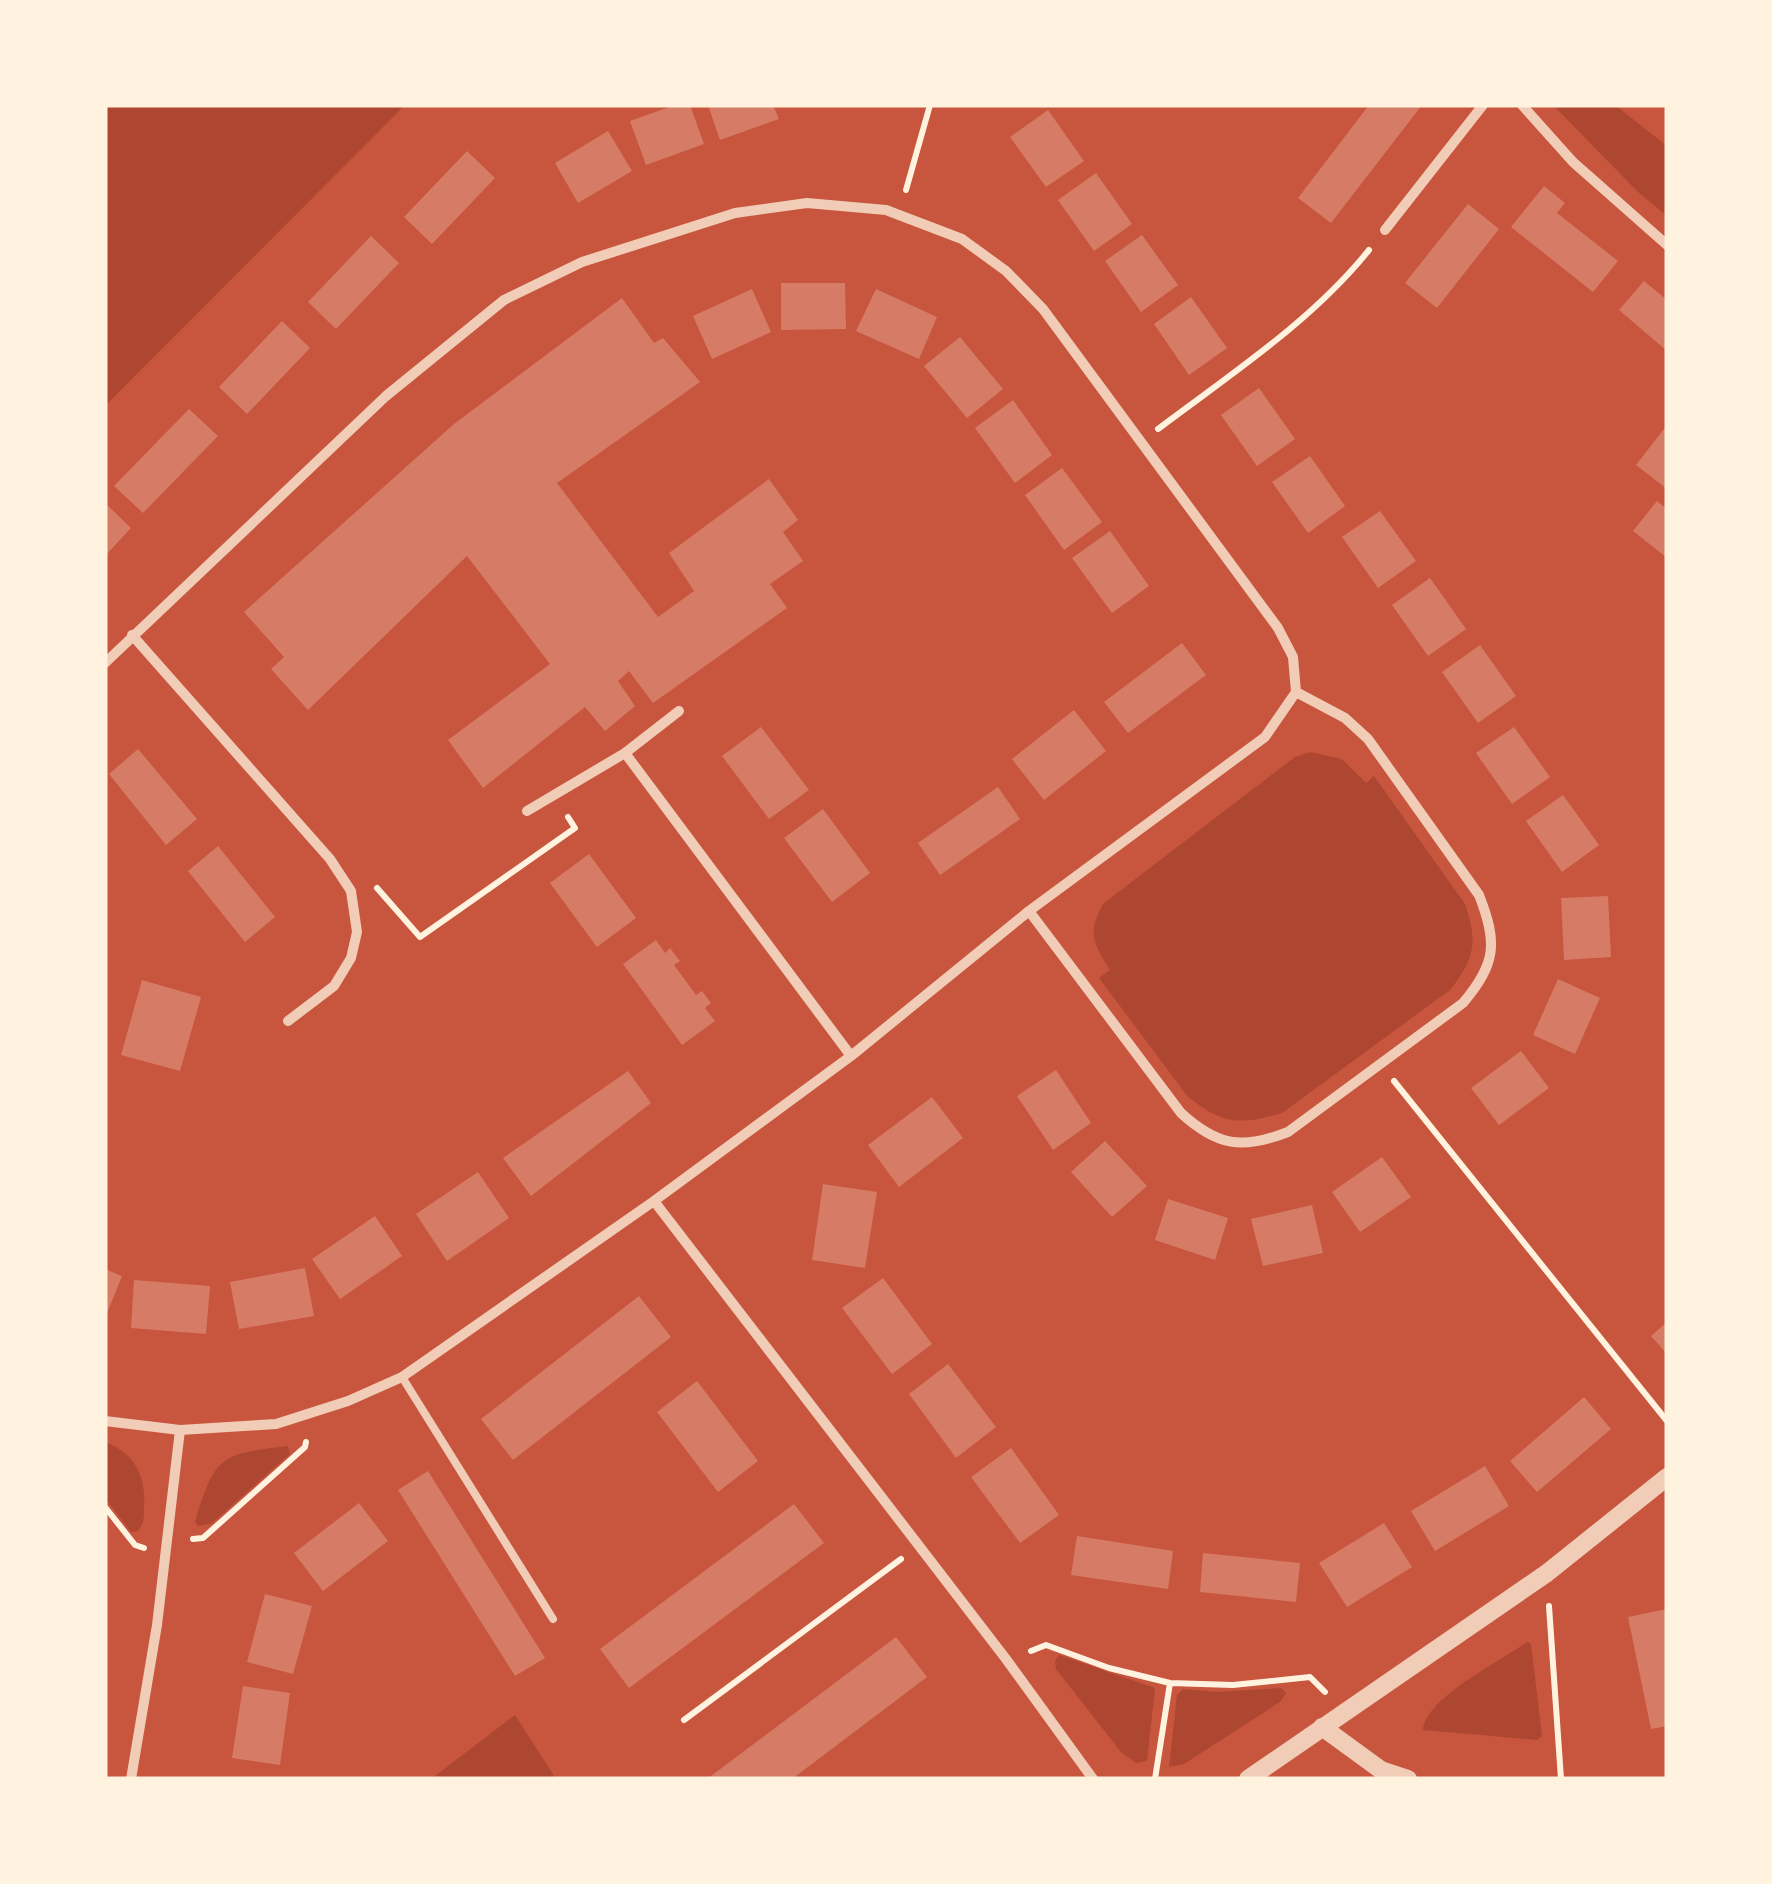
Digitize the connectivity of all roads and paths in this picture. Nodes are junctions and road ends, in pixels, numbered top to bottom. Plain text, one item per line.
1 (930, 105) edge
2 (1483, 105) edge
3 (1522, 105) edge
4 (898, 215) junction
5 (1385, 230) joint
6 (1667, 245) edge
7 (1141, 441) junction
8 (132, 636) junction
9 (105, 662) edge
10 (1296, 692) junction
11 (679, 711) dead end
12 (624, 753) junction
13 (554, 794) junction
14 (527, 810) dead end
15 (351, 892) junction
16 (1029, 911) junction
17 (288, 1021) dead end
18 (851, 1056) junction
19 (1381, 1064) junction
20 (654, 1201) junction
21 (402, 1376) junction
22 (308, 1414) junction
23 (105, 1421) edge
24 (1667, 1421) edge
25 (180, 1430) junction
26 (1667, 1477) edge
27 (105, 1507) edge
28 (167, 1539) junction
29 (918, 1546) junction
30 (164, 1554) junction
31 (1547, 1573) junction
32 (553, 1619) dead end
33 (1006, 1659) junction
34 (1170, 1684) junction
35 (1343, 1712) junction
36 (684, 1720) dead end
37 (1322, 1727) junction
38 (130, 1779) edge
39 (1093, 1779) edge
40 (1154, 1779) edge
41 (1248, 1779) edge
42 (1408, 1779) edge
43 (1560, 1779) edge

1 - 4 path
2 - 5 street
3 - 6 street
4 - 7 street
4 - 8 street
5 - 7 path
7 - 10 street
8 - 9 street
8 - 15 street
10 - 16 street
10 - 19 street
11 - 12 street
12 - 13 street
12 - 18 street
13 - 14 street
13 - 15 path
15 - 17 street
16 - 18 street
16 - 19 street
18 - 20 street
19 - 24 path
20 - 21 street
20 - 29 street
21 - 22 street
21 - 32 lane
22 - 25 street
22 - 28 path
23 - 25 street
25 - 28 street
26 - 31 street
27 - 30 path
28 - 30 street
29 - 33 street
29 - 36 path
30 - 38 street
31 - 35 street
31 - 43 path
33 - 34 path
33 - 39 street
34 - 35 path
34 - 40 path
35 - 37 street
37 - 41 street
37 - 42 street

